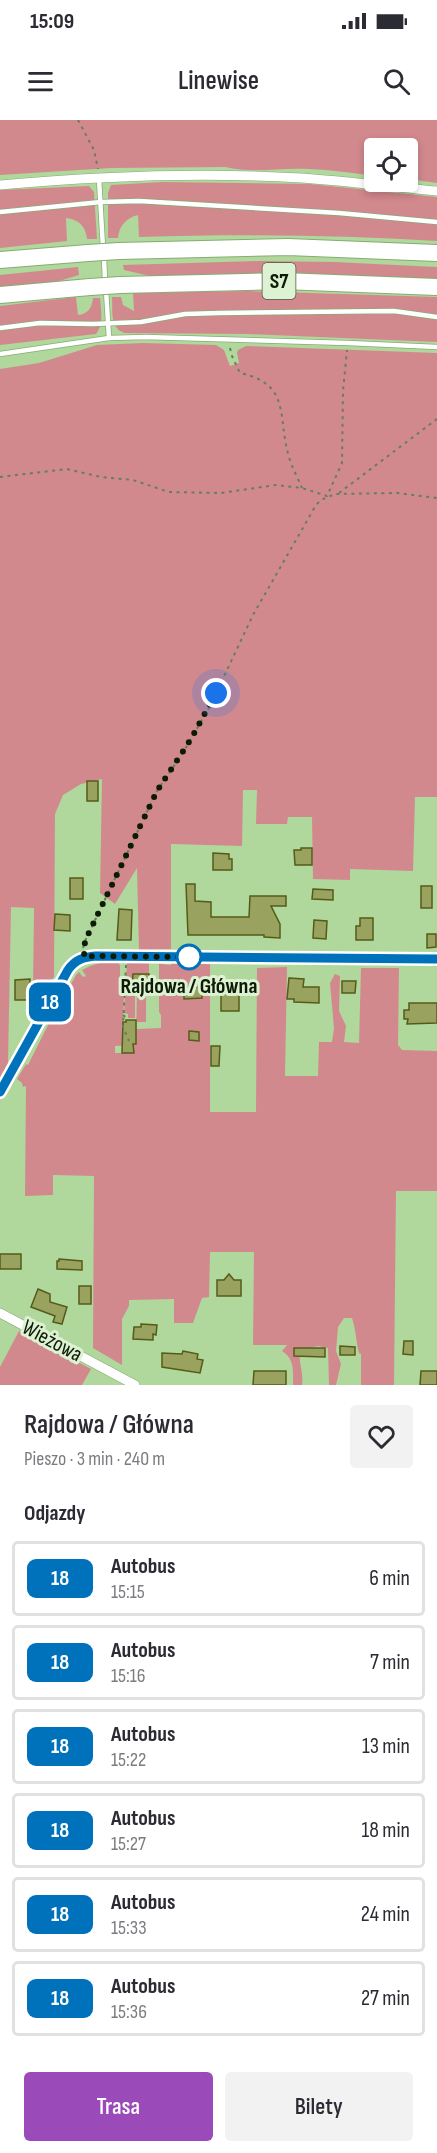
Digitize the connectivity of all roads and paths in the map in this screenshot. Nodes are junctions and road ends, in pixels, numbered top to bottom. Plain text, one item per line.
1 (78, 120) edge
2 (99, 179) junction
3 (0, 185) edge
4 (437, 191) edge
5 (100, 202) junction
6 (0, 212) edge
7 (437, 222) edge
8 (437, 253) edge
9 (0, 260) edge
10 (437, 287) edge
11 (0, 295) edge
12 (437, 317) edge
13 (108, 323) junction
14 (0, 328) edge
15 (109, 338) junction
16 (229, 339) junction
17 (348, 343) junction
18 (437, 347) edge
19 (0, 354) edge
20 (437, 419) edge
21 (0, 477) edge
22 (302, 488) junction
23 (339, 494) junction
24 (327, 496) junction
25 (437, 498) edge
26 (126, 956) junction
27 (84, 957) junction
28 (437, 959) edge
29 (123, 1015) junction
30 (128, 1019) dead end
31 (129, 1041) dead end
32 (0, 1092) edge
33 (0, 1313) edge
34 (135, 1385) edge

1 - 2 path
2 - 3 street
2 - 4 street
2 - 5 lane
5 - 6 lane
5 - 7 lane
5 - 13 lane
8 - 9 highway, S7, bridge
10 - 11 highway, S7, bridge
12 - 13 lane
13 - 14 lane
13 - 15 lane
15 - 16 lane
15 - 19 lane
16 - 17 lane
16 - 22 path
17 - 18 lane
17 - 24 path
20 - 23 path
21 - 22 path
22 - 24 path
23 - 24 path
23 - 25 path
24 - 27 path
26 - 27 street
26 - 28 street
26 - 29 path
27 - 32 street
29 - 30 path
29 - 31 path
33 - 34 street, Wieżowa

